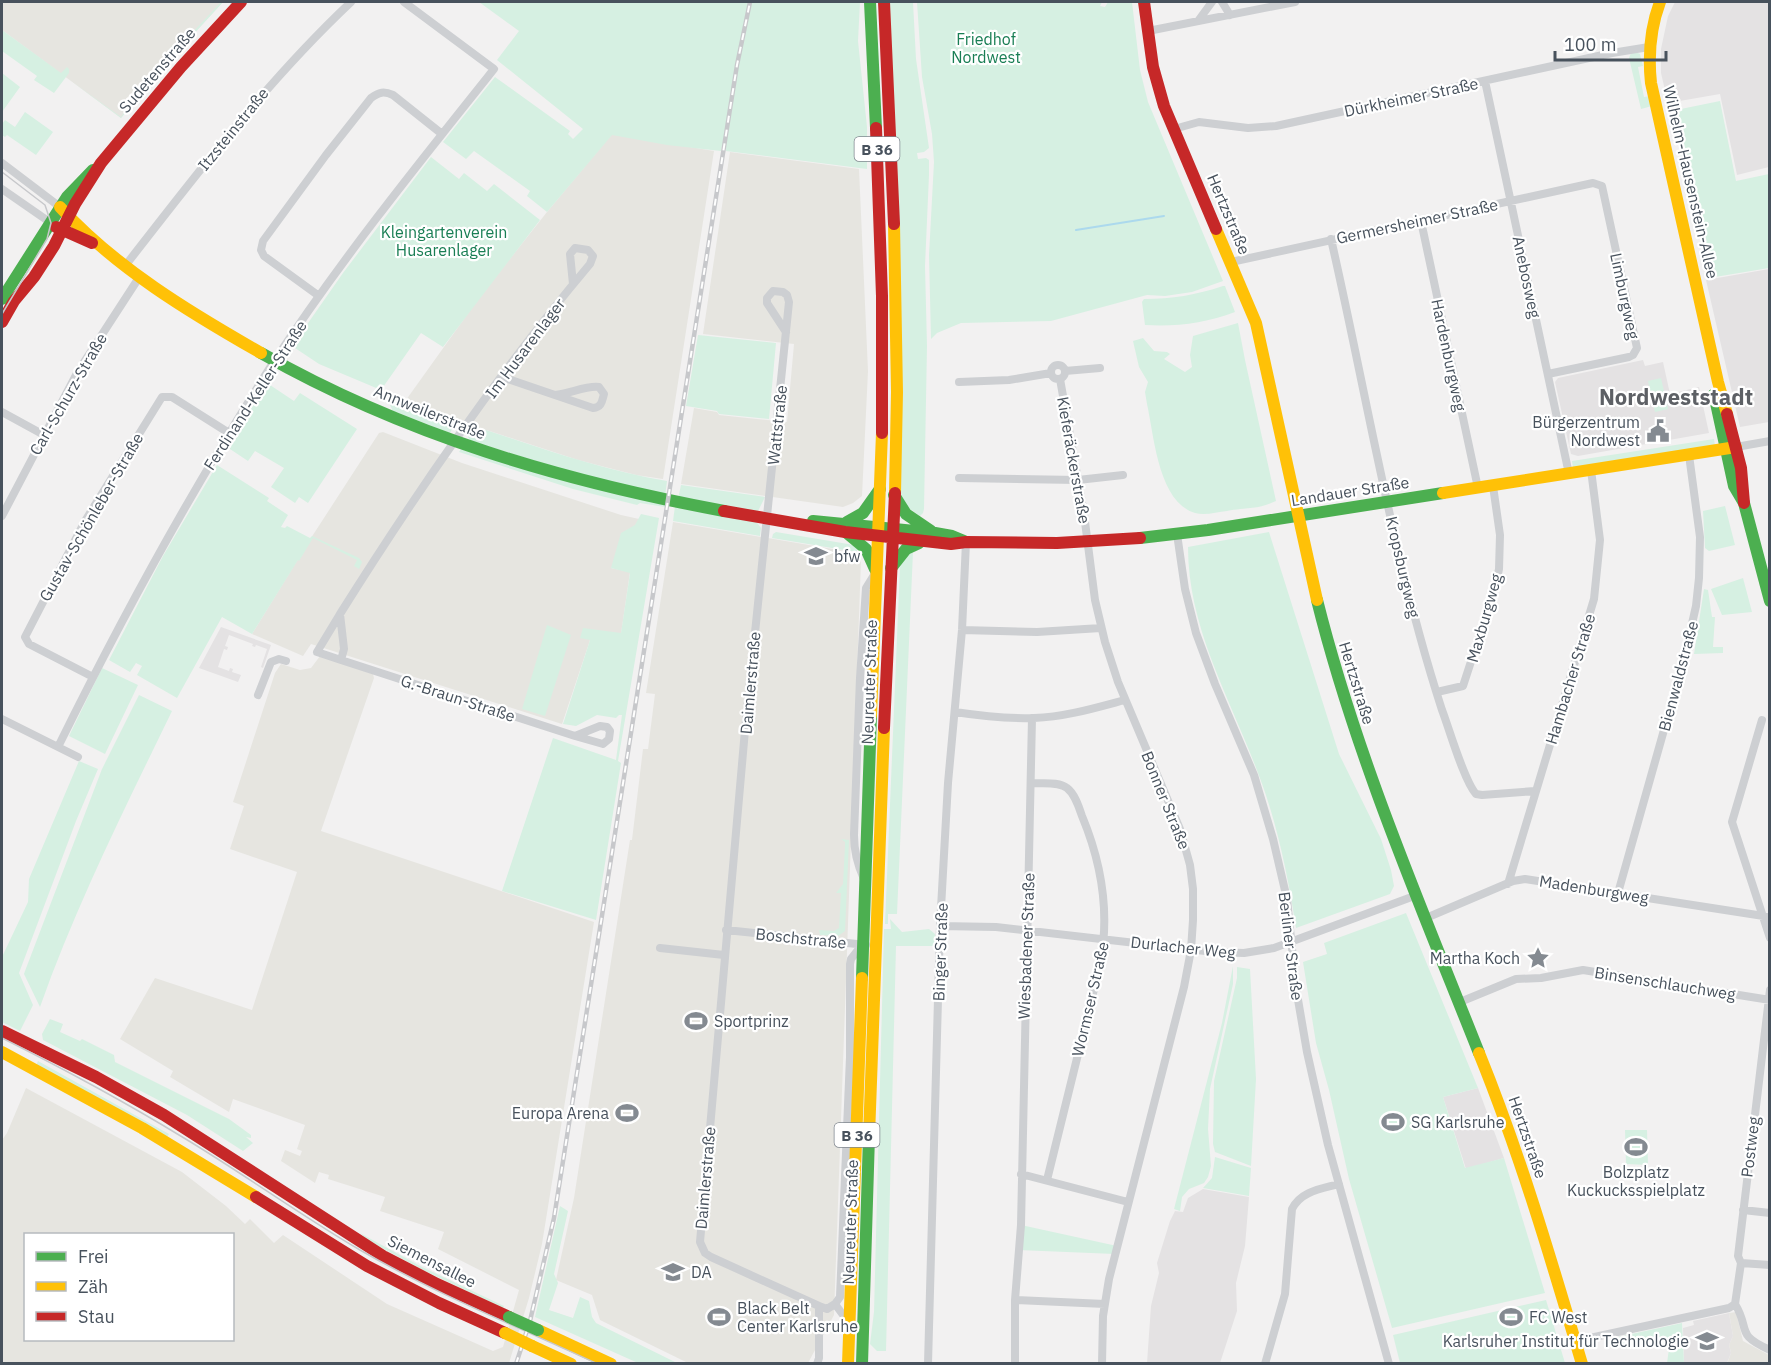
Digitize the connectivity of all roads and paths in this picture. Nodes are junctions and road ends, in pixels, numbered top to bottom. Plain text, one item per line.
1 (241, 2) edge
2 (351, 2) edge
3 (404, 2) edge
4 (870, 2) edge
5 (884, 2) edge
6 (1144, 2) edge
7 (1212, 2) edge
8 (1222, 2) edge
9 (1295, 2) edge
10 (1658, 2) edge
11 (1230, 15) junction
12 (1198, 21) junction
13 (1148, 31) junction
14 (1649, 47) junction
15 (1485, 81) junction
16 (1174, 129) junction
17 (442, 134) junction
18 (2, 163) edge
19 (1602, 186) joint
20 (2, 189) edge
21 (1511, 201) junction
22 (64, 212) junction
23 (1420, 221) junction
24 (56, 227) junction
25 (1331, 239) junction
26 (98, 246) junction
27 (1232, 262) junction
28 (125, 266) junction
29 (140, 276) junction
30 (573, 284) dead end
31 (320, 296) junction
32 (2, 299) edge
33 (2, 322) edge
34 (786, 332) dead end
35 (275, 361) junction
36 (1100, 368) dead end
37 (1548, 374) junction
38 (1062, 375) junction
39 (502, 377) junction
40 (959, 382) dead end
41 (555, 395) junction
42 (2, 412) edge
43 (229, 433) junction
44 (44, 435) junction
45 (455, 441) junction
46 (1770, 441) edge
47 (1731, 448) junction
48 (1689, 455) junction
49 (1591, 470) junction
50 (1569, 474) junction
51 (1122, 475) dead end
52 (959, 478) dead end
53 (1078, 480) junction
54 (1492, 486) junction
55 (880, 487) junction
56 (1478, 488) junction
57 (894, 495) junction
58 (1388, 502) junction
59 (2, 516) edge
60 (1298, 516) junction
61 (768, 519) junction
62 (847, 528) junction
63 (879, 532) junction
64 (935, 533) junction
65 (892, 534) junction
66 (1177, 534) junction
67 (923, 542) junction
68 (966, 542) junction
69 (1088, 542) junction
70 (891, 568) junction
71 (876, 572) junction
72 (1770, 601) edge
73 (340, 614) junction
74 (1101, 628) junction
75 (962, 630) junction
76 (341, 660) junction
77 (286, 661) dead end
78 (93, 677) junction
79 (1437, 692) junction
80 (258, 695) dead end
81 (1125, 700) junction
82 (955, 712) junction
83 (1032, 718) junction
84 (2, 719) edge
85 (1762, 720) dead end
86 (575, 736) dead end
87 (58, 747) junction
88 (78, 757) dead end
89 (1031, 783) junction
90 (1535, 791) junction
91 (864, 880) junction
92 (1508, 884) junction
93 (1618, 893) junction
94 (1417, 895) junction
95 (1766, 917) edge
96 (1426, 918) junction
97 (940, 926) junction
98 (726, 930) junction
99 (1027, 931) junction
100 (1770, 938) edge
101 (1105, 939) junction
102 (1292, 942) junction
103 (868, 945) junction
104 (660, 948) dead end
105 (1191, 950) junction
106 (724, 955) junction
107 (1770, 990) edge
108 (1769, 1000) edge
109 (1460, 1002) junction
110 (2, 1031) edge
111 (32, 1044) junction
112 (2, 1052) edge
113 (25, 1064) junction
114 (249, 1168) junction
115 (1022, 1174) junction
116 (1047, 1180) junction
117 (1339, 1184) junction
118 (243, 1190) junction
119 (1128, 1202) junction
120 (1743, 1210) junction
121 (1770, 1213) edge
122 (1741, 1263) junction
123 (1770, 1265) edge
124 (1016, 1300) junction
125 (835, 1304) junction
126 (1105, 1304) junction
127 (1735, 1304) junction
128 (819, 1306) junction
129 (850, 1325) junction
130 (1576, 1341) junction
131 (1770, 1350) edge
132 (571, 1364) edge
133 (611, 1364) edge
134 (817, 1364) edge
135 (848, 1364) edge
136 (862, 1364) edge
137 (928, 1364) edge
138 (1015, 1364) edge
139 (1102, 1364) edge
140 (1265, 1364) edge
141 (1389, 1364) edge
142 (1582, 1364) edge

1 - 22 main road, Sudetenstraße
2 - 28 street, Itzsteinstraße
3 - 17 street, Ferdinand-Keller-Straße
4 - 55 main road, Neureuter Straße / B 36
5 - 57 main road, Neureuter Straße / B 36
6 - 13 main road, Hertzstraße
7 - 12 street
8 - 11 street
9 - 11 street
10 - 14 main road, Wilhelm-Hausenstein-Allee
11 - 12 street
12 - 13 street
13 - 16 main road, Hertzstraße
14 - 15 street, Dürkheimer Straße
14 - 47 main road, Wilhelm-Hausenstein-Allee
15 - 16 street, Dürkheimer Straße
15 - 21 street, Anebosweg
16 - 27 main road, Hertzstraße
17 - 31 street, Ferdinand-Keller-Straße
17 - 31 street
18 - 22 street
19 - 21 street, Germersheimer Straße
19 - 37 street, Limburgweg
20 - 24 street
21 - 23 street, Germersheimer Straße
21 - 37 street, Anebosweg
22 - 24 main road, Sudetenstraße
22 - 26 main road, Annweilerstraße
23 - 25 street, Germersheimer Straße
23 - 56 street, Hardenburgweg
24 - 26 main road, Annweilerstraße
24 - 32 main road, Sudetenstraße
24 - 33 main road, Sudetenstraße
25 - 27 street, Germersheimer Straße
25 - 58 street, Kropsburgweg
26 - 28 main road, Annweilerstraße
27 - 60 main road, Hertzstraße
28 - 29 main road, Annweilerstraße
29 - 35 main road, Annweilerstraße
29 - 44 street, Carl-Schurz-Straße
30 - 39 street, Im Husarenlager
31 - 35 street, Ferdinand-Keller-Straße
34 - 61 street, Wattstraße
35 - 43 street, Ferdinand-Keller-Straße
35 - 45 main road, Annweilerstraße
36 - 38 street
37 - 50 street, Anebosweg
38 - 40 street
38 - 53 street, Kieferäckerstraße
39 - 41 street
39 - 45 street, Im Husarenlager
41 - 41 street
42 - 44 street
43 - 78 street, Ferdinand-Keller-Straße
43 - 78 street, Gustav-Schönleber-Straße
44 - 59 street, Carl-Schurz-Straße
45 - 61 main road, Annweilerstraße
45 - 73 street, G.-Braun-Straße
46 - 47 street
47 - 48 main road, Landauer Straße
47 - 72 main road, Wilhelm-Hausenstein-Allee
48 - 49 main road, Landauer Straße
48 - 93 street, Bienwaldstraße
49 - 50 main road, Landauer Straße
49 - 90 street, Hambacher Straße
50 - 54 main road, Landauer Straße
51 - 53 street
52 - 53 street
53 - 69 street, Kieferäckerstraße
54 - 56 main road, Landauer Straße
54 - 79 street, Maxburgweg
55 - 62 main road
55 - 63 main road, Neureuter Straße / B 36
56 - 58 main road, Landauer Straße
57 - 64 main road
57 - 65 main road, Neureuter Straße / B 36
58 - 60 main road, Landauer Straße
58 - 79 street, Kropsburgweg
60 - 66 main road, Landauer Straße
60 - 94 main road, Hertzstraße
61 - 62 main road, Annweilerstraße
61 - 98 street, Daimlerstraße
62 - 63 main road, Annweilerstraße
62 - 71 main road
63 - 65 main road, Annweilerstraße
63 - 71 main road, Neureuter Straße / B 36
64 - 65 main road, Landauer Straße
64 - 68 main road, Landauer Straße
65 - 67 main road, Landauer Straße
65 - 70 main road, Neureuter Straße / B 36
66 - 69 main road, Landauer Straße
66 - 102 street, Berliner Straße
67 - 68 main road, Landauer Straße
67 - 70 main road
68 - 69 main road, Landauer Straße
68 - 75 street, Binger Straße
69 - 74 street, Bonner Straße
70 - 103 main road, Neureuter Straße / B 36
71 - 91 main road, Neureuter Straße / B 36
71 - 91 street, Neureuter Straße
73 - 76 street
73 - 76 street, G.-Braun-Straße
74 - 75 street
74 - 81 street, Bonner Straße
75 - 82 street, Binger Straße
76 - 86 street, G.-Braun-Straße
77 - 80 street
78 - 87 street, Ferdinand-Keller-Straße
79 - 90 street, Kropsburgweg
81 - 83 street
81 - 105 street, Bonner Straße
82 - 83 street
82 - 97 street, Binger Straße
83 - 89 street, Wiesbadener Straße
84 - 87 street
85 - 95 street
87 - 88 street
89 - 99 street, Wiesbadener Straße
89 - 101 street, Wormser Straße
90 - 92 street, Hambacher Straße
91 - 103 main road, Neureuter Straße / B 36
92 - 93 street, Madenburgweg
92 - 96 street, Madenburgweg
93 - 95 street, Madenburgweg
94 - 96 main road, Hertzstraße
94 - 102 street, Durlacher Weg
95 - 100 street
96 - 109 main road, Hertzstraße
97 - 99 street, Durlacher Weg
97 - 137 street, Binger Straße
98 - 103 street, Boschstraße
98 - 106 street, Daimlerstraße
99 - 101 street, Durlacher Weg
99 - 115 street, Wiesbadener Straße
101 - 105 street, Durlacher Weg
101 - 116 street, Wormser Straße
102 - 105 street, Durlacher Weg
102 - 117 street, Berliner Straße
103 - 125 street, Neureuter Straße
103 - 129 main road, Neureuter Straße / B 36
103 - 136 main road, Neureuter Straße / B 36
104 - 106 street
105 - 119 street, Bonner Straße
106 - 128 street, Daimlerstraße
107 - 108 street, Postweg
108 - 109 street, Binsenschlauchweg
108 - 120 street, Postweg
109 - 130 main road, Hertzstraße
110 - 111 main road, Siemensallee
111 - 113 main road
111 - 114 main road, Siemensallee
112 - 113 main road, Siemensallee
113 - 118 main road, Siemensallee
114 - 118 main road
114 - 133 main road, Siemensallee, bridge
115 - 116 street
115 - 124 street, Wiesbadener Straße
116 - 119 street
117 - 140 street
117 - 141 street, Berliner Straße
118 - 132 main road, Siemensallee, bridge
119 - 126 street, Bonner Straße
120 - 121 street
120 - 122 street, Postweg
122 - 123 street
122 - 127 street, Postweg
124 - 126 street
124 - 138 street, Wiesbadener Straße
125 - 128 street, Neureuter Straße
125 - 129 street, Neureuter Straße
126 - 139 street, Bonner Straße
127 - 130 street
127 - 131 street
128 - 134 street
129 - 135 main road, Neureuter Straße / B 36
130 - 142 main road, Hertzstraße

